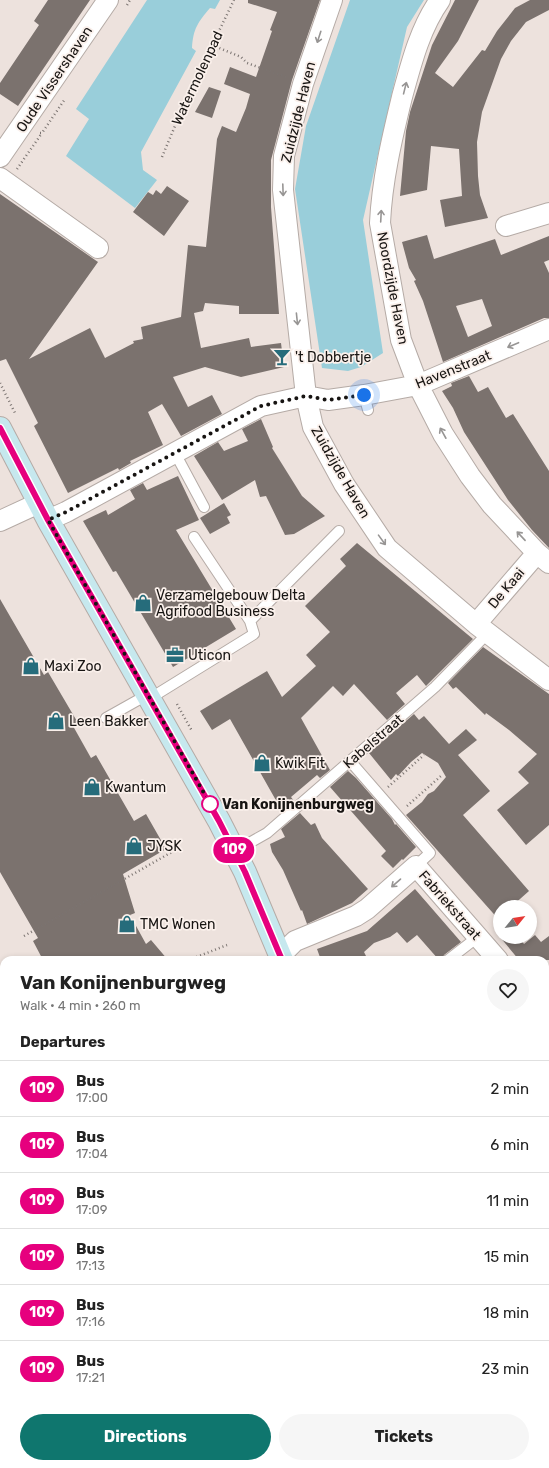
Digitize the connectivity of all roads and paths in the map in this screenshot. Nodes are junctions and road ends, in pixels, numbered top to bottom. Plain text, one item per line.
1 (108, 0) edge
2 (234, 0) edge
3 (332, 0) edge
4 (440, 0) edge
5 (212, 45) junction
6 (303, 84) junction
7 (7, 133) edge
8 (42, 133) dead end
9 (0, 157) edge
10 (162, 157) dead end
11 (4, 181) edge
12 (549, 213) edge
13 (506, 226) dead end
14 (98, 248) dead end
15 (549, 329) edge
16 (418, 385) junction
17 (306, 396) junction
18 (0, 428) edge
19 (175, 453) junction
20 (204, 507) dead end
21 (43, 511) junction
22 (0, 521) edge
23 (339, 530) dead end
24 (194, 537) dead end
25 (543, 558) edge
26 (250, 621) junction
27 (482, 628) junction
28 (549, 680) edge
29 (148, 697) junction
30 (106, 718) dead end
31 (424, 756) dead end
32 (350, 761) junction
33 (441, 776) dead end
34 (379, 794) junction
35 (397, 815) junction
36 (251, 842) dead end
37 (179, 848) dead end
38 (416, 866) junction
39 (24, 936) dead end
40 (479, 936) junction
41 (227, 945) dead end
42 (199, 956) edge
43 (280, 956) edge
44 (283, 956) edge
45 (453, 956) edge
46 (495, 956) edge

1 - 7 street, Oude Vissershaven
2 - 5 path, Watermolenpad
3 -> 6 street, Zuidzijde Haven
16 -> 4 street, Noordzijde Haven
5 - 6 path
5 - 10 path, Watermolenpad
6 -> 17 street, Zuidzijde Haven
7 - 9 street, Oude Vissershaven
8 - 11 path
11 - 14 street
12 - 13 street
15 -> 16 street, Havenstraat
16 - 17 street, Havenstraat
25 -> 16 street, Noordzijde Haven
17 - 19 street
17 -> 27 street, Zuidzijde Haven
18 - 21 main road
19 - 20 lane
19 - 21 street
21 - 22 street
21 - 29 main road
23 - 26 lane
24 - 26 lane
25 - 27 street, De Kaai
26 - 29 lane
27 - 28 street, Zuidzijde Haven
27 - 32 lane, Kabelstraat
29 - 30 lane
29 - 43 main road
31 - 34 path
32 - 34 lane
32 - 36 lane, Kabelstraat
33 - 35 path
34 - 35 lane
35 - 38 lane
37 - 39 path
38 - 40 street, Fabriekstraat
38 -> 44 street, Fabriekstraat
40 - 45 lane
40 - 46 street, Fabriekstraat
41 - 42 path

